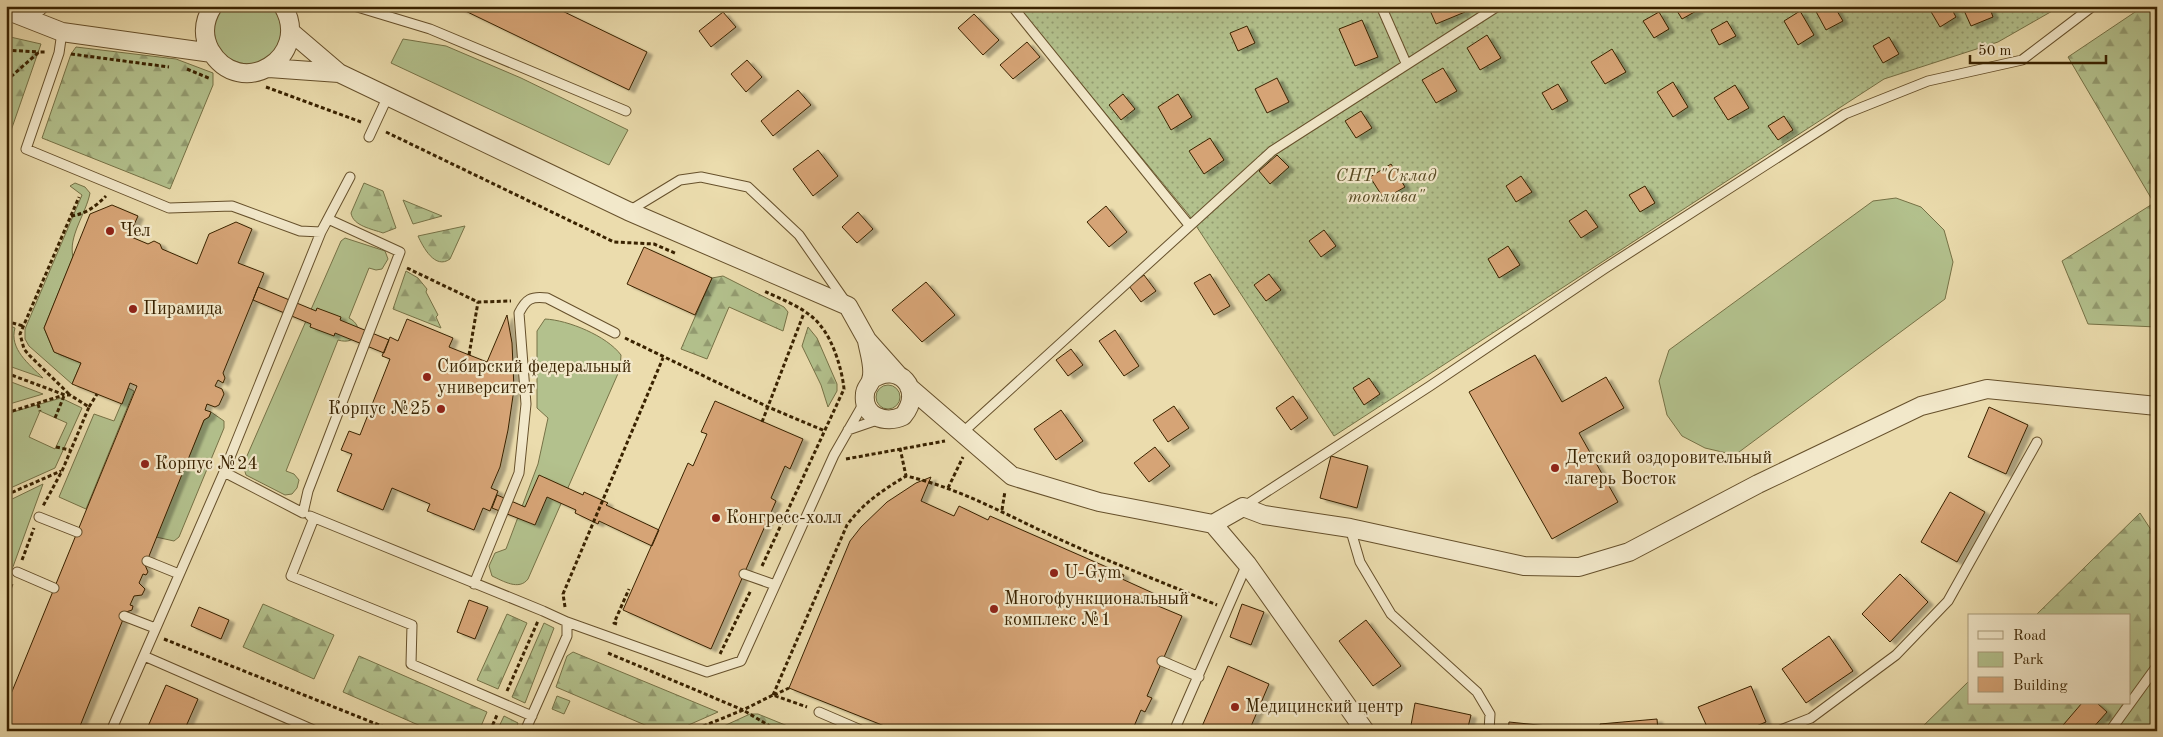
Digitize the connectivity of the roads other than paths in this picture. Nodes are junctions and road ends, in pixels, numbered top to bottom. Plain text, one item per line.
1 (39, 6) edge
2 (213, 6) edge
3 (283, 6) edge
4 (354, 6) edge
5 (1012, 6) edge
6 (1381, 6) edge
7 (1498, 6) edge
8 (2093, 6) edge
9 (8, 11) edge
10 (62, 32) junction
11 (290, 32) junction
12 (212, 53) junction
13 (1406, 63) junction
14 (269, 68) junction
15 (339, 73) junction
16 (388, 96) junction
17 (626, 111) dead end
18 (369, 137) dead end
19 (350, 177) dead end
20 (628, 211) junction
21 (328, 219) junction
22 (1189, 225) junction
23 (322, 232) junction
24 (848, 306) junction
25 (615, 333) road end
26 (867, 340) junction
27 (871, 380) junction
28 (904, 382) junction
29 (864, 401) junction
30 (2157, 406) edge
31 (903, 416) junction
32 (943, 418) junction
33 (880, 419) junction
34 (848, 430) junction
35 (957, 440) junction
36 (2037, 442) dead end
37 (224, 472) junction
38 (1243, 507) junction
39 (303, 513) junction
40 (39, 517) road end
41 (314, 518) junction
42 (1213, 524) junction
43 (1350, 528) junction
44 (77, 532) dead end
45 (147, 560) dead end
46 (1247, 564) junction
47 (17, 572) road end
48 (179, 574) junction
49 (744, 574) dead end
50 (474, 584) junction
51 (775, 585) junction
52 (54, 588) dead end
53 (124, 616) dead end
54 (567, 622) junction
55 (154, 631) junction
56 (144, 656) junction
57 (1162, 661) dead end
58 (2157, 666) edge
59 (1199, 677) junction
60 (2130, 703) edge
61 (2130, 704) edge
62 (819, 712) dead end
63 (532, 716) junction
64 (111, 731) edge
65 (316, 731) edge
66 (525, 731) edge
67 (863, 731) edge
68 (1174, 731) edge
69 (1366, 731) edge
70 (1489, 731) edge
71 (1778, 731) edge
72 (2110, 731) edge

1 - 9 street
2 - 12 street
3 - 11 street
4 - 17 lane
5 - 22 lane
6 - 13 lane
7 - 13 lane
8 - 38 lane
9 - 10 street
10 - 12 street
10 - 23 lane
11 - 14 street
11 - 15 street
12 - 14 street
13 - 22 lane
14 - 15 street
15 - 16 street
16 - 18 lane
16 - 20 street
19 - 21 lane
20 - 24 street
20 - 24 lane
21 - 23 lane
21 - 39 lane
22 - 35 lane
23 - 37 lane
24 - 26 street
25 - 50 lane
26 - 27 street
26 - 28 street
27 - 28 street
27 - 29 street
28 - 31 street
28 - 32 street
29 - 33 street
29 - 34 lane
30 - 43 street
31 - 32 street
31 - 33 street
32 - 35 street
33 - 34 lane
34 - 51 lane
35 - 42 street
36 - 71 lane
37 - 39 lane
37 - 48 lane
38 - 42 street
38 - 43 street
39 - 41 lane
40 - 44 lane
41 - 50 lane
41 - 63 lane
42 - 46 street
43 - 70 lane
45 - 48 lane
46 - 59 lane
46 - 69 street
47 - 52 lane
48 - 55 lane
49 - 51 lane
50 - 54 lane
51 - 54 lane
53 - 55 lane
54 - 63 lane
55 - 56 lane
56 - 64 lane
56 - 65 lane
57 - 59 lane
58 - 60 lane
59 - 68 lane
61 - 72 lane
62 - 67 lane
63 - 66 lane

